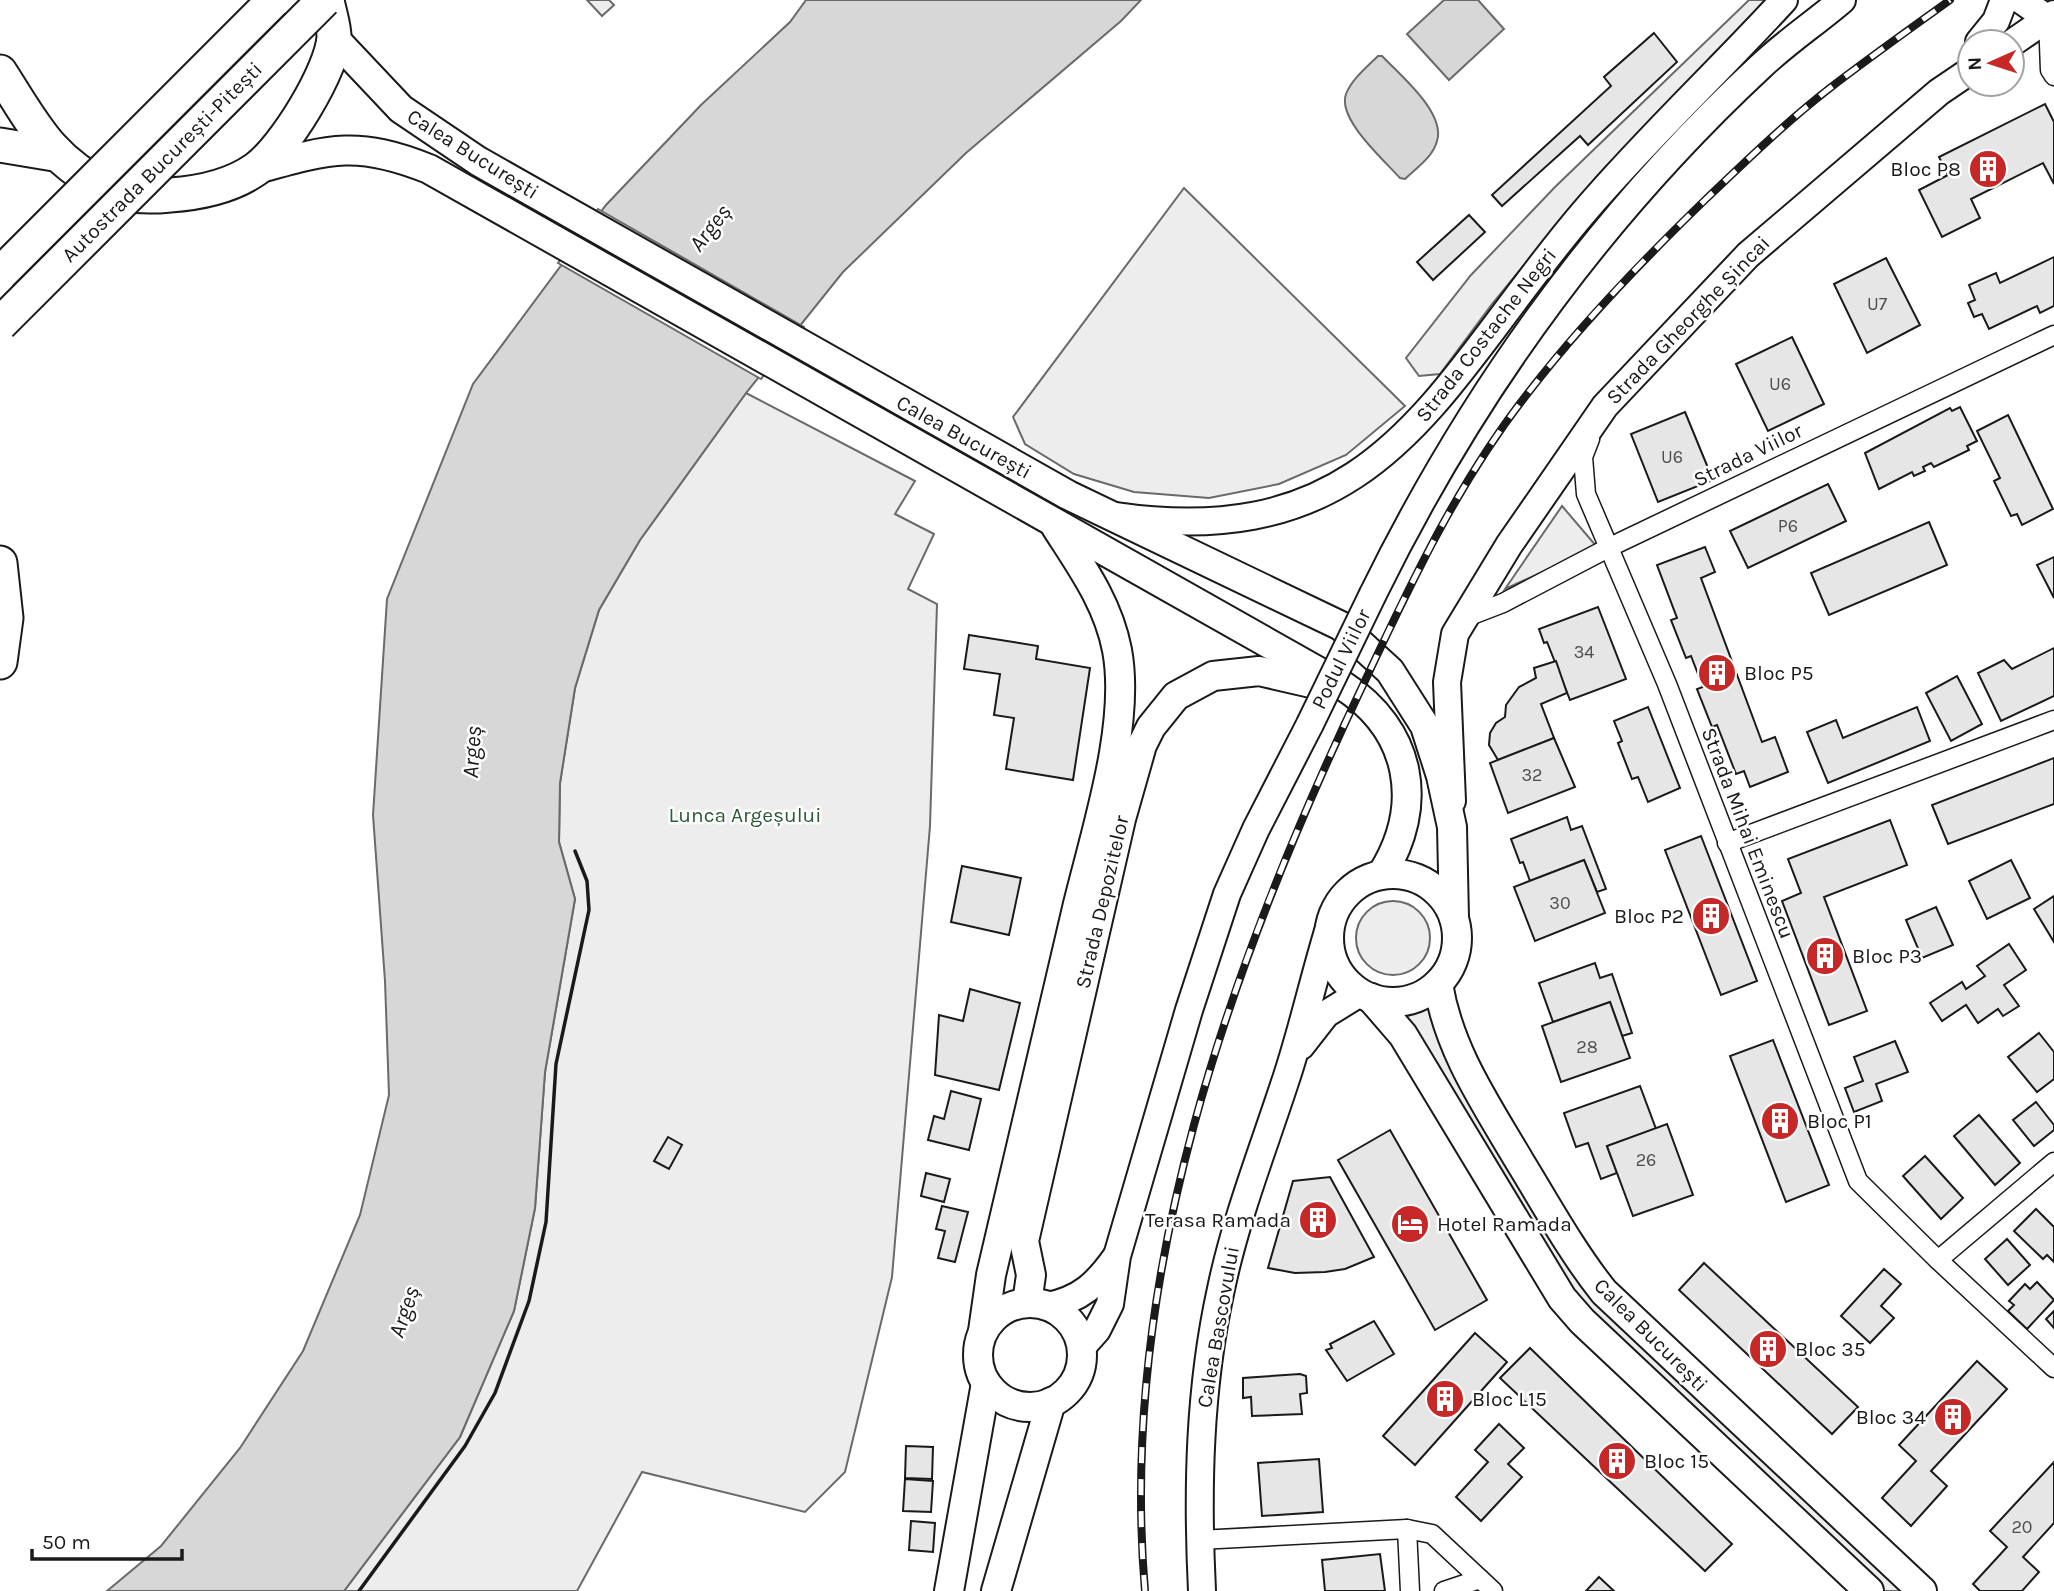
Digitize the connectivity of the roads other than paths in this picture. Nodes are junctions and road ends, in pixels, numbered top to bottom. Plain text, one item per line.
1 (275, 0) edge
2 (326, 0) edge
3 (1784, 0) edge
4 (1799, 0) edge
5 (1842, 0) edge
6 (2004, 0) edge
7 (2021, 0) edge
8 (2051, 16) edge
9 (1990, 28) edge
10 (2026, 33) edge
11 (334, 38) junction
12 (1956, 64) edge
13 (1762, 65) junction
14 (0, 72) edge
15 (2054, 76) edge
16 (1956, 80) edge
17 (1939, 92) junction
18 (0, 145) edge
19 (54, 154) junction
20 (257, 169) junction
21 (0, 274) edge
22 (0, 324) edge
23 (2054, 335) edge
24 (1605, 405) junction
25 (1109, 515) junction
26 (1055, 525) junction
27 (1610, 547) junction
28 (0, 563) edge
29 (1373, 594) joint
30 (1463, 618) junction
31 (0, 662) edge
32 (1357, 695) junction
33 (2054, 720) edge
34 (1452, 827) junction
35 (1727, 843) junction
36 (1382, 874) junction
37 (1454, 918) junction
38 (1329, 928) junction
39 (1438, 984) junction
40 (1365, 996) junction
41 (1288, 1072) junction
42 (2054, 1162) edge
43 (1117, 1256) junction
44 (1938, 1260) junction
45 (1038, 1304) junction
46 (984, 1331) junction
47 (1081, 1348) junction
48 (2054, 1368) edge
49 (986, 1384) junction
50 (1051, 1402) junction
51 (1407, 1529) junction
52 (1199, 1540) junction
53 (1487, 1585) edge
54 (949, 1591) edge
55 (996, 1591) edge
56 (1202, 1591) edge
57 (1410, 1591) edge
58 (1444, 1591) edge
59 (1869, 1591) edge
60 (1922, 1591) edge

1 - 21 highway, Autostrada București-Pitești, bridge
2 - 11 highway
2 - 22 highway, Autostrada București-Pitești, bridge
3 - 25 main road, Strada Costache Negri
4 - 13 main road, Strada Costache Negri
5 - 13 main road, Strada Costache Negri
6 - 9 main road
7 - 8 main road
8 - 10 main road
8 - 15 street
11 - 20 highway
11 - 25 main road, Calea București
12 - 17 main road
13 - 29 main road, Strada Costache Negri
14 - 19 highway
16 - 17 main road, Strada Gheorghe Șincai
17 - 24 main road, Strada Gheorghe Șincai
18 - 19 highway
19 - 20 highway
20 - 26 main road, Calea București
23 - 27 street, Strada Viilor
24 - 27 street, Strada Mihai Eminescu
24 - 30 main road, Strada Gheorghe Șincai
25 - 34 main road, Calea București
26 - 32 main road, Calea București
26 - 46 main road, Strada Depozitelor
27 - 30 street, Strada Viilor
27 - 35 street, Strada Mihai Eminescu
28 - 31 highway
29 - 43 main road, Podul Viilor, bridge
30 - 34 main road, Strada Gheorghe Șincai
32 - 36 main road, Calea București
32 - 45 main road, Strada Depozitelor
33 - 35 street
34 - 37 main road, Calea București
35 - 44 street, Strada Mihai Eminescu
36 - 37 main road
36 - 38 main road
37 - 39 main road
38 - 40 main road
38 - 41 main road, Calea Bascovului
39 - 40 main road
39 - 60 main road, Calea București
40 - 41 main road, Calea Bascovului
40 - 59 main road, Calea București
41 - 52 main road, Calea Bascovului
42 - 44 street
43 - 45 main road
43 - 47 main road
44 - 48 street, Strada Mihai Eminescu
45 - 46 main road
45 - 47 main road
46 - 49 main road
47 - 50 main road
49 - 50 main road
49 - 54 main road
50 - 55 main road
51 - 52 street
51 - 53 street
51 - 57 street
52 - 56 main road, Calea Bascovului
53 - 58 street

